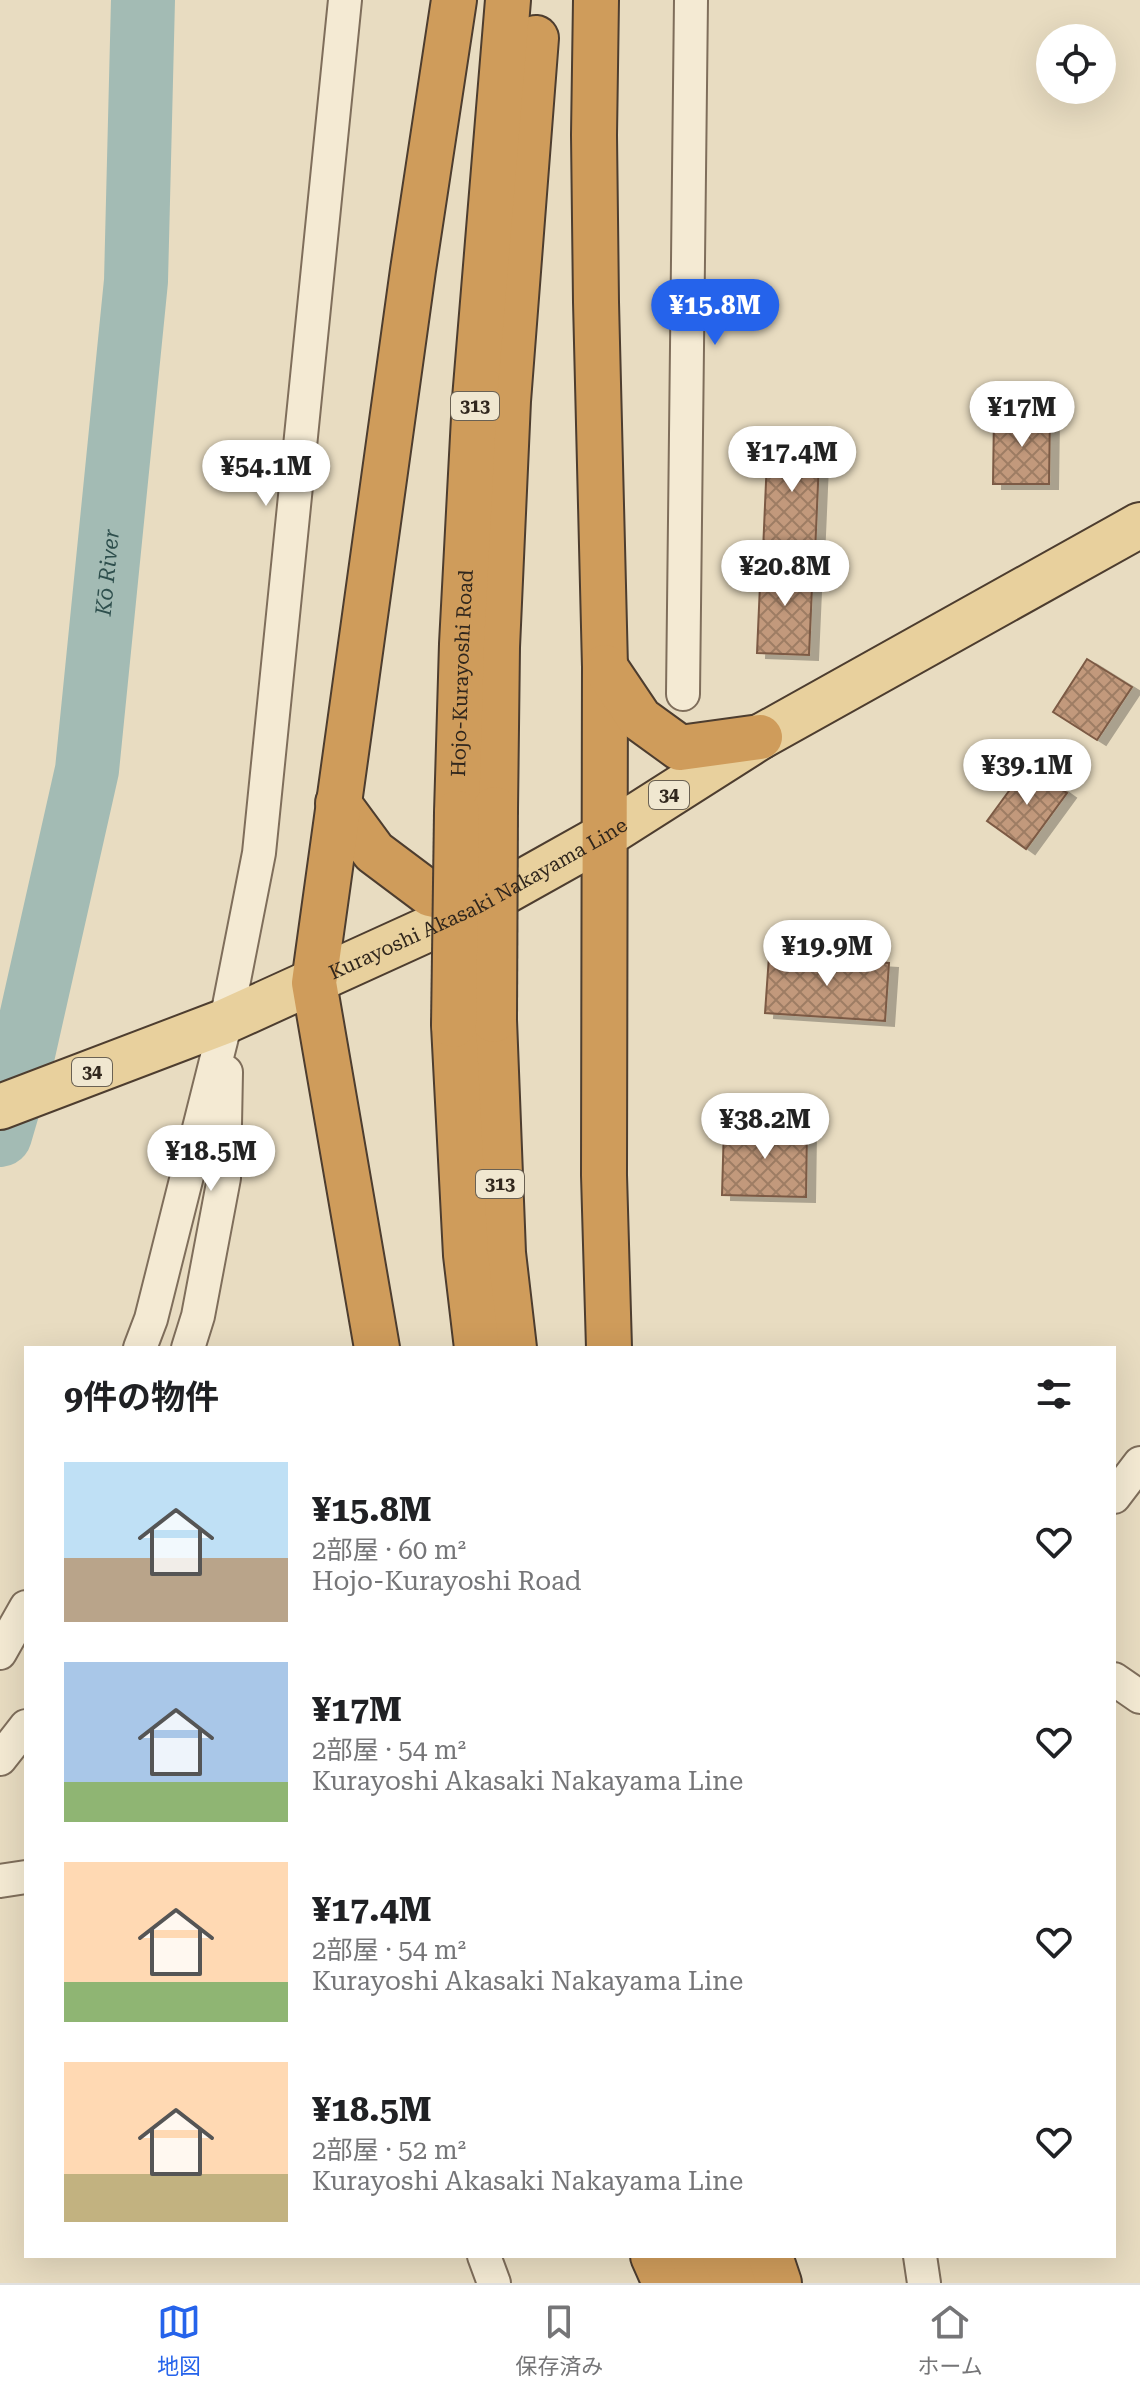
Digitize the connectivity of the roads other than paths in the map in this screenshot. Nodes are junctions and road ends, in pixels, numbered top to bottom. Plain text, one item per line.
1 (345, 0) edge
2 (454, 0) edge
3 (508, 0) edge
4 (539, 0) edge
5 (596, 0) edge
6 (691, 0) edge
7 (1140, 525) edge
8 (605, 667) junction
9 (683, 694) dead end
10 (760, 737) junction
11 (338, 803) junction
12 (476, 811) junction
13 (606, 835) junction
14 (481, 905) junction
15 (314, 983) junction
16 (226, 1021) junction
17 (474, 1022) junction
18 (0, 1107) edge
19 (141, 1346) edge
20 (189, 1346) edge
21 (377, 1346) edge
22 (477, 1346) edge
23 (514, 1346) edge
24 (609, 1346) edge
25 (1140, 1463) edge
26 (1116, 1494) edge
27 (24, 1611) edge
28 (0, 1653) edge
29 (1116, 1680) edge
30 (1140, 1697) edge
31 (24, 1729) edge
32 (0, 1759) edge
33 (24, 1877) edge
34 (0, 1881) edge
35 (485, 2258) edge
36 (654, 2258) edge
37 (694, 2258) edge
38 (726, 2258) edge
39 (771, 2258) edge
40 (920, 2258) edge
41 (494, 2283) edge
42 (665, 2283) edge
43 (704, 2283) edge
44 (737, 2283) edge
45 (779, 2283) edge
46 (924, 2283) edge

1 - 16 street
2 - 11 highway
3 - 12 highway, Hojo-Kurayoshi Road / 313
4 - 12 highway, Hojo-Kurayoshi Road / 313
5 - 8 highway
6 - 9 street
7 - 10 main road, Kurayoshi Akasaki Nakayama Line / 34
8 - 10 highway
8 - 13 highway
10 - 13 main road, Kurayoshi Akasaki Nakayama Line / 34
11 - 14 highway
11 - 15 highway
12 - 17 highway, Hojo-Kurayoshi Road / 313, bridge
13 - 14 main road, Kurayoshi Akasaki Nakayama Line / 34
13 - 24 highway
14 - 15 main road, Kurayoshi Akasaki Nakayama Line / 34
15 - 16 main road, Kurayoshi Akasaki Nakayama Line / 34
15 - 21 highway
16 - 18 main road, Kurayoshi Akasaki Nakayama Line / 34
16 - 19 street
16 - 20 street
17 - 22 highway, Hojo-Kurayoshi Road / 313
17 - 23 highway, Hojo-Kurayoshi Road / 313
25 - 26 street
27 - 28 street
29 - 30 street
31 - 32 street
33 - 34 street
35 - 41 street
36 - 42 highway
37 - 43 highway
38 - 44 highway
39 - 45 highway
40 - 46 street

